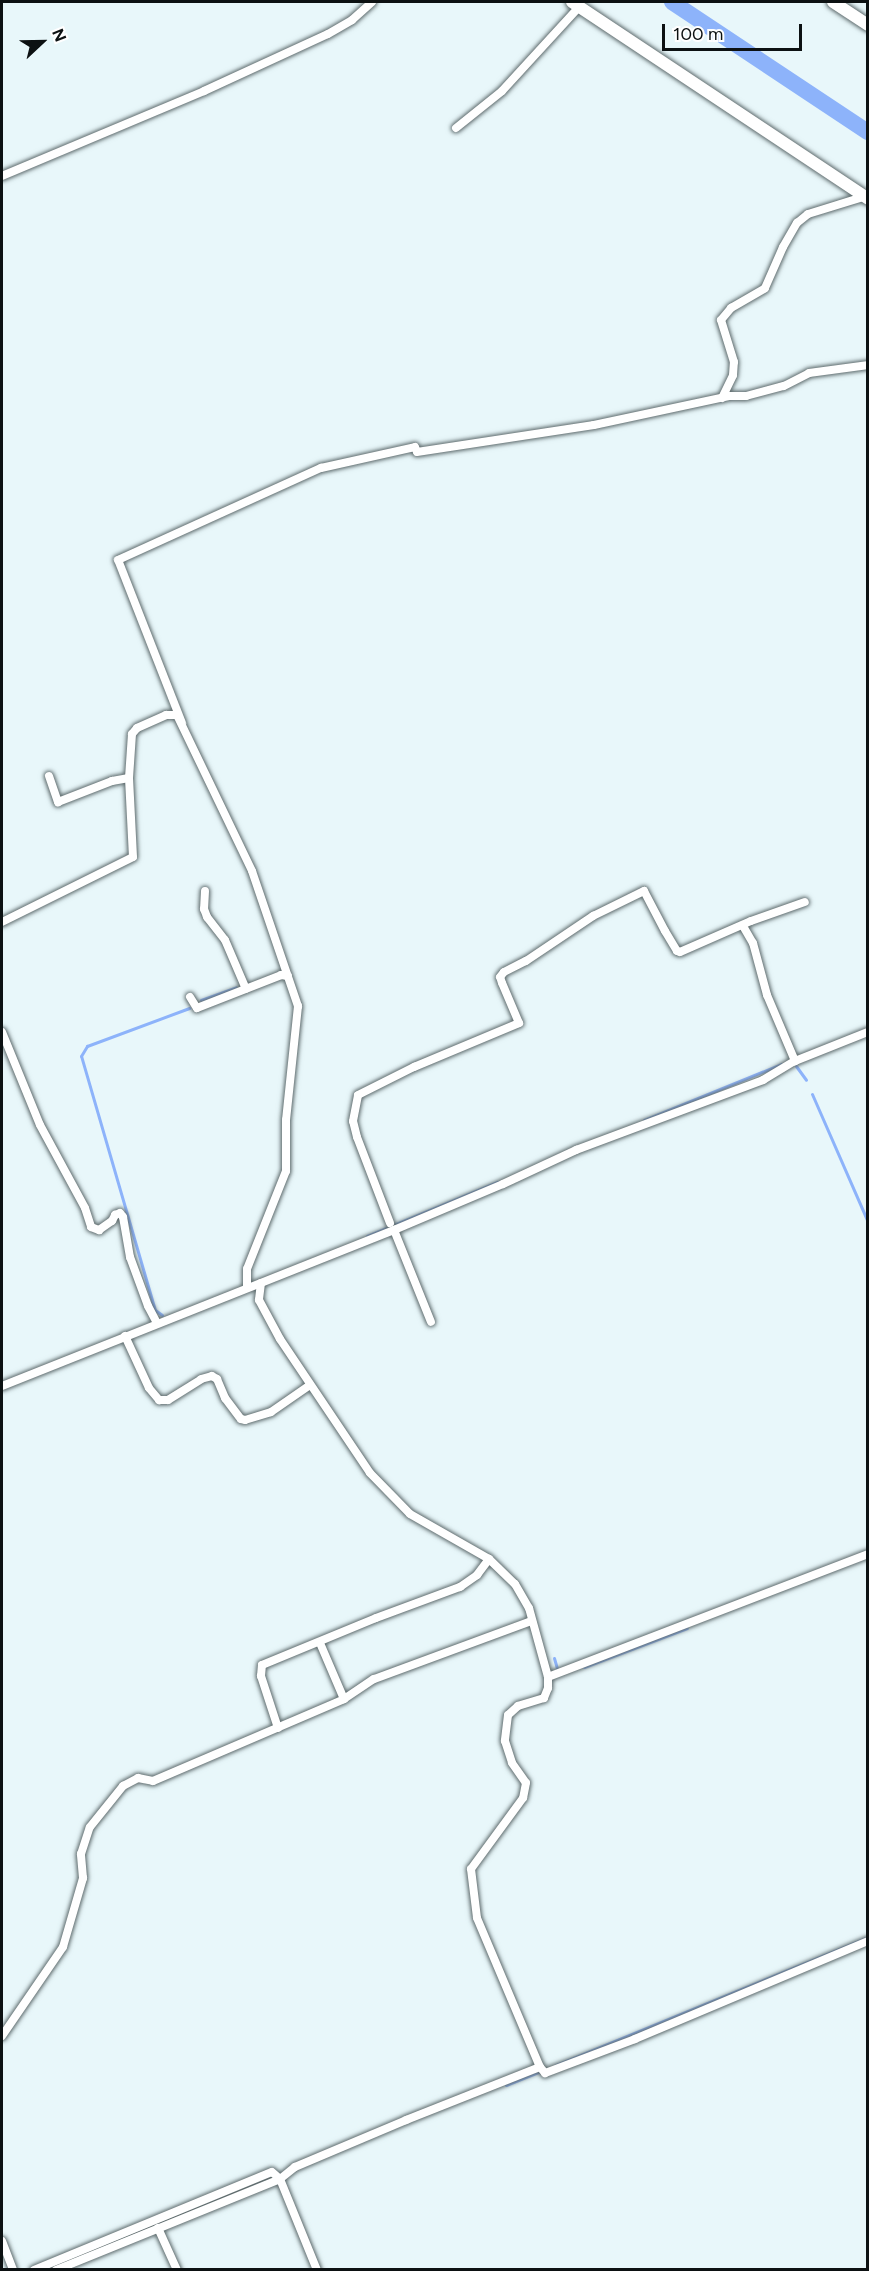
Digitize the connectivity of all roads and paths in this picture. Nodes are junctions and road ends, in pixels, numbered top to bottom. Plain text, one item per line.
1 (372, 2) edge
2 (832, 2) edge
3 (576, 4) edge
4 (867, 25) edge
5 (456, 128) dead end
6 (2, 176) edge
7 (865, 198) edge
8 (867, 365) edge
9 (722, 398) junction
10 (182, 723) junction
11 (49, 776) dead end
12 (129, 778) junction
13 (205, 891) dead end
14 (805, 902) dead end
15 (2, 922) edge
16 (743, 926) junction
17 (288, 976) junction
18 (246, 989) junction
19 (190, 997) dead end
20 (2, 1032) edge
21 (867, 1032) edge
22 (795, 1061) junction
23 (392, 1226) junction
24 (261, 1283) junction
25 (247, 1287) junction
26 (431, 1322) dead end
27 (157, 1323) junction
28 (125, 1336) junction
29 (310, 1385) junction
30 (2, 1386) edge
31 (867, 1554) edge
32 (489, 1559) junction
33 (532, 1621) junction
34 (320, 1643) junction
35 (548, 1677) junction
36 (344, 1699) junction
37 (278, 1728) junction
38 (867, 1941) edge
39 (2, 2036) edge
40 (542, 2070) junction
41 (279, 2179) junction
42 (158, 2228) junction
43 (2, 2241) edge
44 (13, 2270) edge
45 (34, 2270) edge
46 (56, 2270) edge
47 (177, 2270) edge
48 (317, 2270) edge

1 - 6 street
2 - 4 street
3 - 5 street
3 - 7 street
7 - 9 street
8 - 9 street
9 - 10 street
10 - 12 street
10 - 17 street
11 - 12 street
12 - 15 street
13 - 18 street
14 - 16 street
16 - 22 street
16 - 23 street
17 - 18 street
17 - 25 street
18 - 19 street
20 - 27 street
21 - 22 street
22 - 23 street
23 - 24 street
23 - 26 street
24 - 25 street
24 - 29 street
25 - 27 street
27 - 28 street
28 - 29 street
28 - 30 street
29 - 32 street
31 - 35 street
32 - 33 street
32 - 34 street
33 - 35 street
33 - 36 street
34 - 36 street
34 - 37 street
35 - 40 street
36 - 37 street
37 - 39 street
38 - 40 street
40 - 41 street
41 - 42 street
41 - 45 street
41 - 48 street
42 - 46 street
42 - 47 street
43 - 44 street

